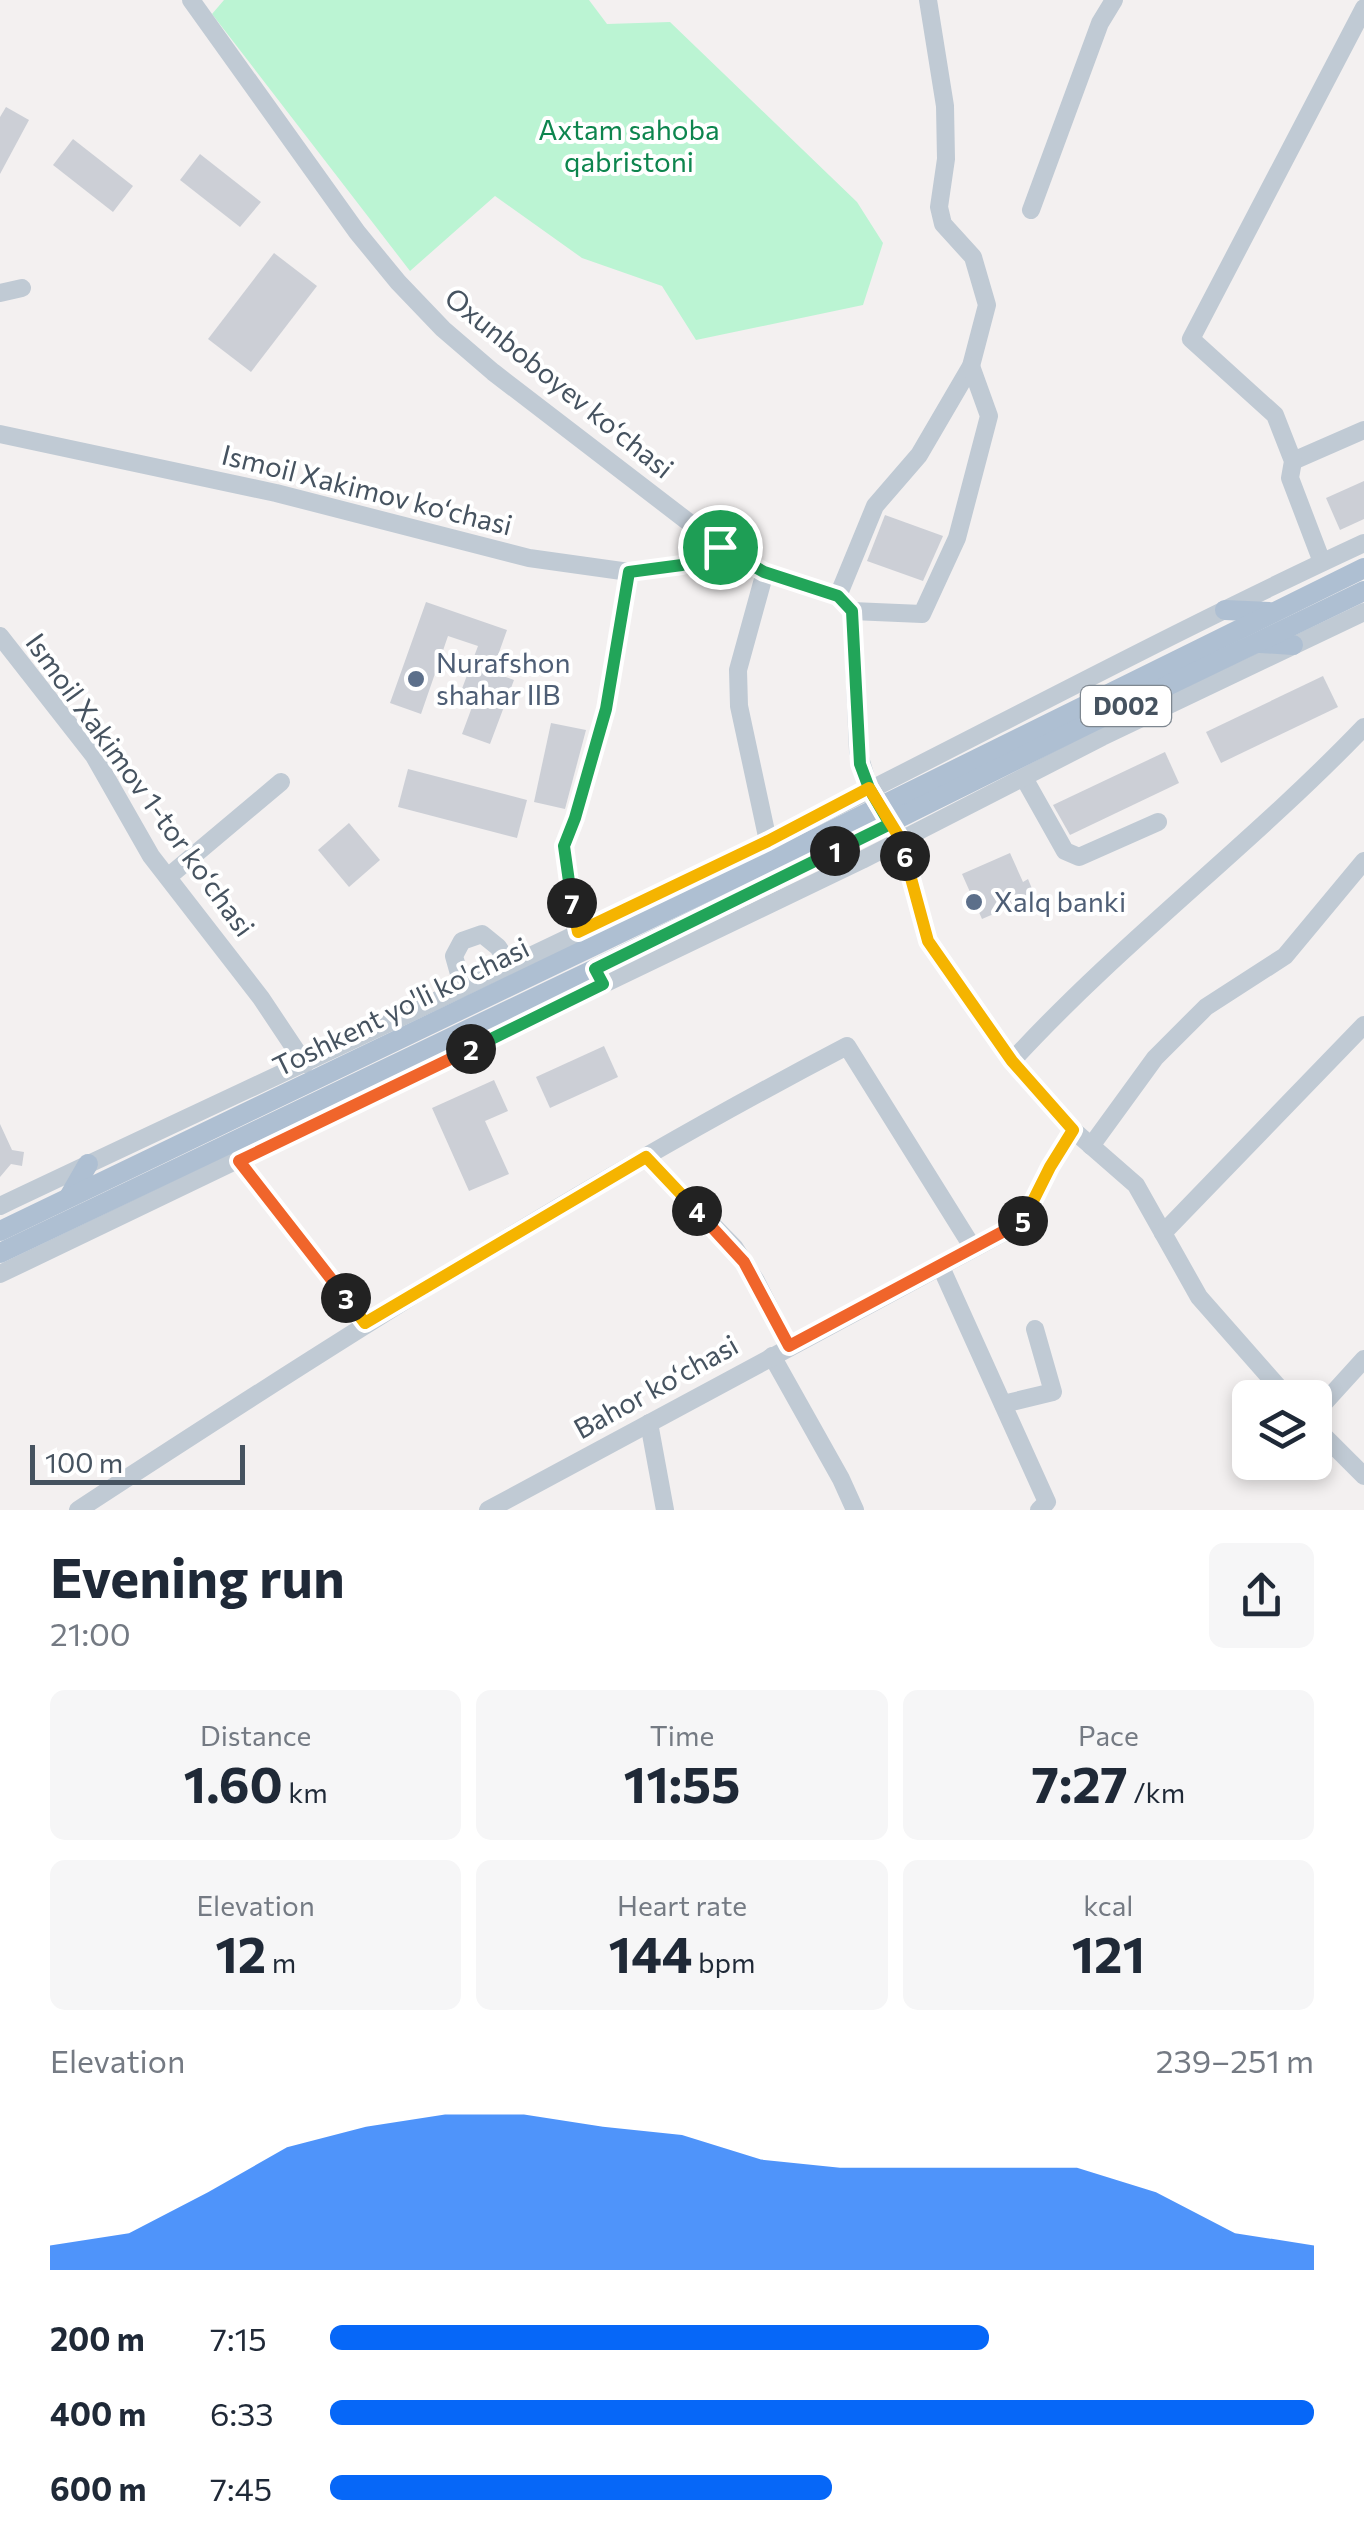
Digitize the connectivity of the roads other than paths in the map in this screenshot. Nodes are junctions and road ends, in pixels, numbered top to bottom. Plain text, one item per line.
1 (190, 0) edge
2 (928, 0) edge
3 (1114, 0) edge
4 (1364, 8) edge
5 (1031, 210) dead end
6 (22, 288) dead end
7 (0, 292) edge
8 (971, 366) junction
9 (1364, 430) edge
10 (0, 434) edge
11 (1293, 461) junction
12 (1364, 543) edge
13 (720, 547) junction
14 (1322, 562) junction
15 (1364, 568) edge
16 (629, 572) junction
17 (764, 572) junction
18 (1364, 591) edge
19 (838, 596) junction
20 (1225, 610) junction
21 (852, 611) junction
22 (1271, 612) junction
23 (1358, 615) edge
24 (0, 636) edge
25 (1364, 636) edge
26 (1258, 642) junction
27 (1293, 645) junction
28 (1364, 727) edge
29 (1024, 778) junction
30 (281, 782) dead end
31 (874, 796) junction
32 (1158, 822) dead end
33 (896, 832) junction
34 (768, 841) junction
35 (1364, 862) edge
36 (168, 877) junction
37 (578, 932) junction
38 (510, 965) junction
39 (599, 977) junction
40 (463, 988) junction
41 (1364, 1025) edge
42 (1012, 1061) junction
43 (304, 1064) junction
44 (1073, 1130) junction
45 (1091, 1146) junction
46 (646, 1157) junction
47 (239, 1161) junction
48 (88, 1164) junction
49 (0, 1206) edge
50 (69, 1209) junction
51 (0, 1231) edge
52 (1163, 1233) junction
53 (61, 1244) junction
54 (973, 1248) junction
55 (0, 1254) edge
56 (940, 1266) junction
57 (0, 1274) edge
58 (365, 1323) junction
59 (1035, 1329) dead end
60 (789, 1346) junction
61 (772, 1356) junction
62 (1364, 1359) edge
63 (1272, 1380) edge
64 (1332, 1395) edge
65 (1003, 1404) junction
66 (649, 1422) junction
67 (1332, 1444) edge
68 (1364, 1476) edge
69 (78, 1510) edge
70 (488, 1510) edge
71 (665, 1510) edge
72 (854, 1510) edge
73 (1039, 1510) edge

1 - 13 street, Oxunboboyev ko‘chasi
2 - 8 street
3 - 5 street
4 - 11 street
6 - 7 street
8 - 19 street
8 - 21 street
9 - 11 street
10 - 16 street, Ismoil Xakimov ko‘chasi
11 - 14 street
12 - 14 street
13 - 16 street, Ismoil Xakimov ko‘chasi
13 - 17 street, Oxunboboyev ko‘chasi
14 - 20 street
15 - 22 main road, Toshkent yo'li ko'chasi / D002
16 - 37 street
17 - 19 street, Oxunboboyev ko‘chasi
17 - 34 street
18 - 26 main road, Toshkent yo'li ko'chasi / D002
19 - 21 street, Oxunboboyev ko‘chasi
20 - 22 main road
20 - 31 street
21 - 31 street
22 - 31 main road, Toshkent yo'li ko'chasi / D002
23 - 25 street
23 - 27 street
24 - 36 street, Ismoil Xakimov 1-tor ko‘chasi
26 - 27 main road
26 - 33 main road, Toshkent yo'li ko'chasi / D002
27 - 29 street
28 - 42 street
29 - 32 street
29 - 33 street
30 - 36 street
31 - 33 main road
31 - 34 street
31 - 50 main road, Toshkent yo'li ko'chasi / D002
33 - 39 main road, Toshkent yo'li ko'chasi / D002
33 - 42 street
34 - 37 street
35 - 45 street
36 - 43 street, Ismoil Xakimov 1-tor ko‘chasi
37 - 38 street
38 - 40 street
38 - 40 street
39 - 47 street
39 - 50 main road, Toshkent yo'li ko'chasi / D002
40 - 43 street
41 - 52 street
42 - 44 street
43 - 48 street
44 - 45 street
44 - 54 street, Bahor ko‘chasi
45 - 52 street
46 - 54 street
46 - 58 street
46 - 60 street
47 - 53 street
47 - 58 street
48 - 49 street
48 - 50 main road
50 - 51 main road, Toshkent yo'li ko'chasi / D002
50 - 53 main road
50 - 55 main road, Toshkent yo'li ko'chasi / D002
52 - 63 street
53 - 57 street
54 - 56 street, Bahor ko‘chasi
56 - 60 street, Bahor ko‘chasi
56 - 65 street
58 - 69 street
59 - 65 street
60 - 61 street, Bahor ko‘chasi
61 - 66 street, Bahor ko‘chasi
61 - 72 street
62 - 64 street
65 - 73 street
66 - 70 street, Bahor ko‘chasi
66 - 71 street
67 - 68 street

